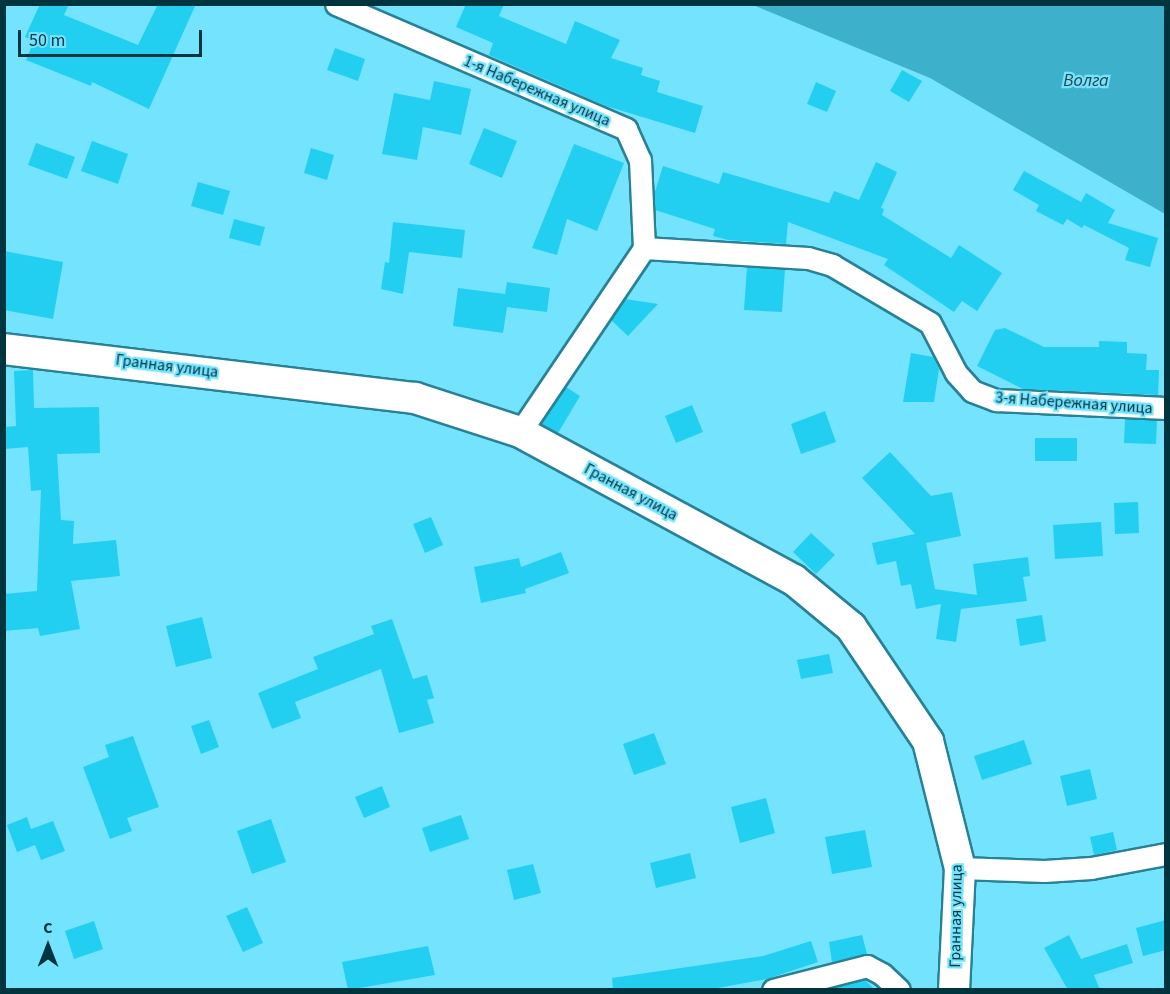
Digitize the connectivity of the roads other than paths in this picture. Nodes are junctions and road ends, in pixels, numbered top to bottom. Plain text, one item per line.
1 (336, 4) edge
2 (644, 248) junction
3 (4, 349) edge
4 (1166, 408) edge
5 (520, 432) junction
6 (1166, 854) edge
7 (960, 868) junction
8 (773, 990) edge
9 (899, 990) edge
10 (954, 990) edge

1 - 2 street, 1-я Набережная улица
2 - 4 street, 3-я Набережная улица
2 - 5 street
3 - 5 street, Гранная улица
5 - 7 street, Гранная улица
6 - 7 street
7 - 10 street, Гранная улица
8 - 9 street

